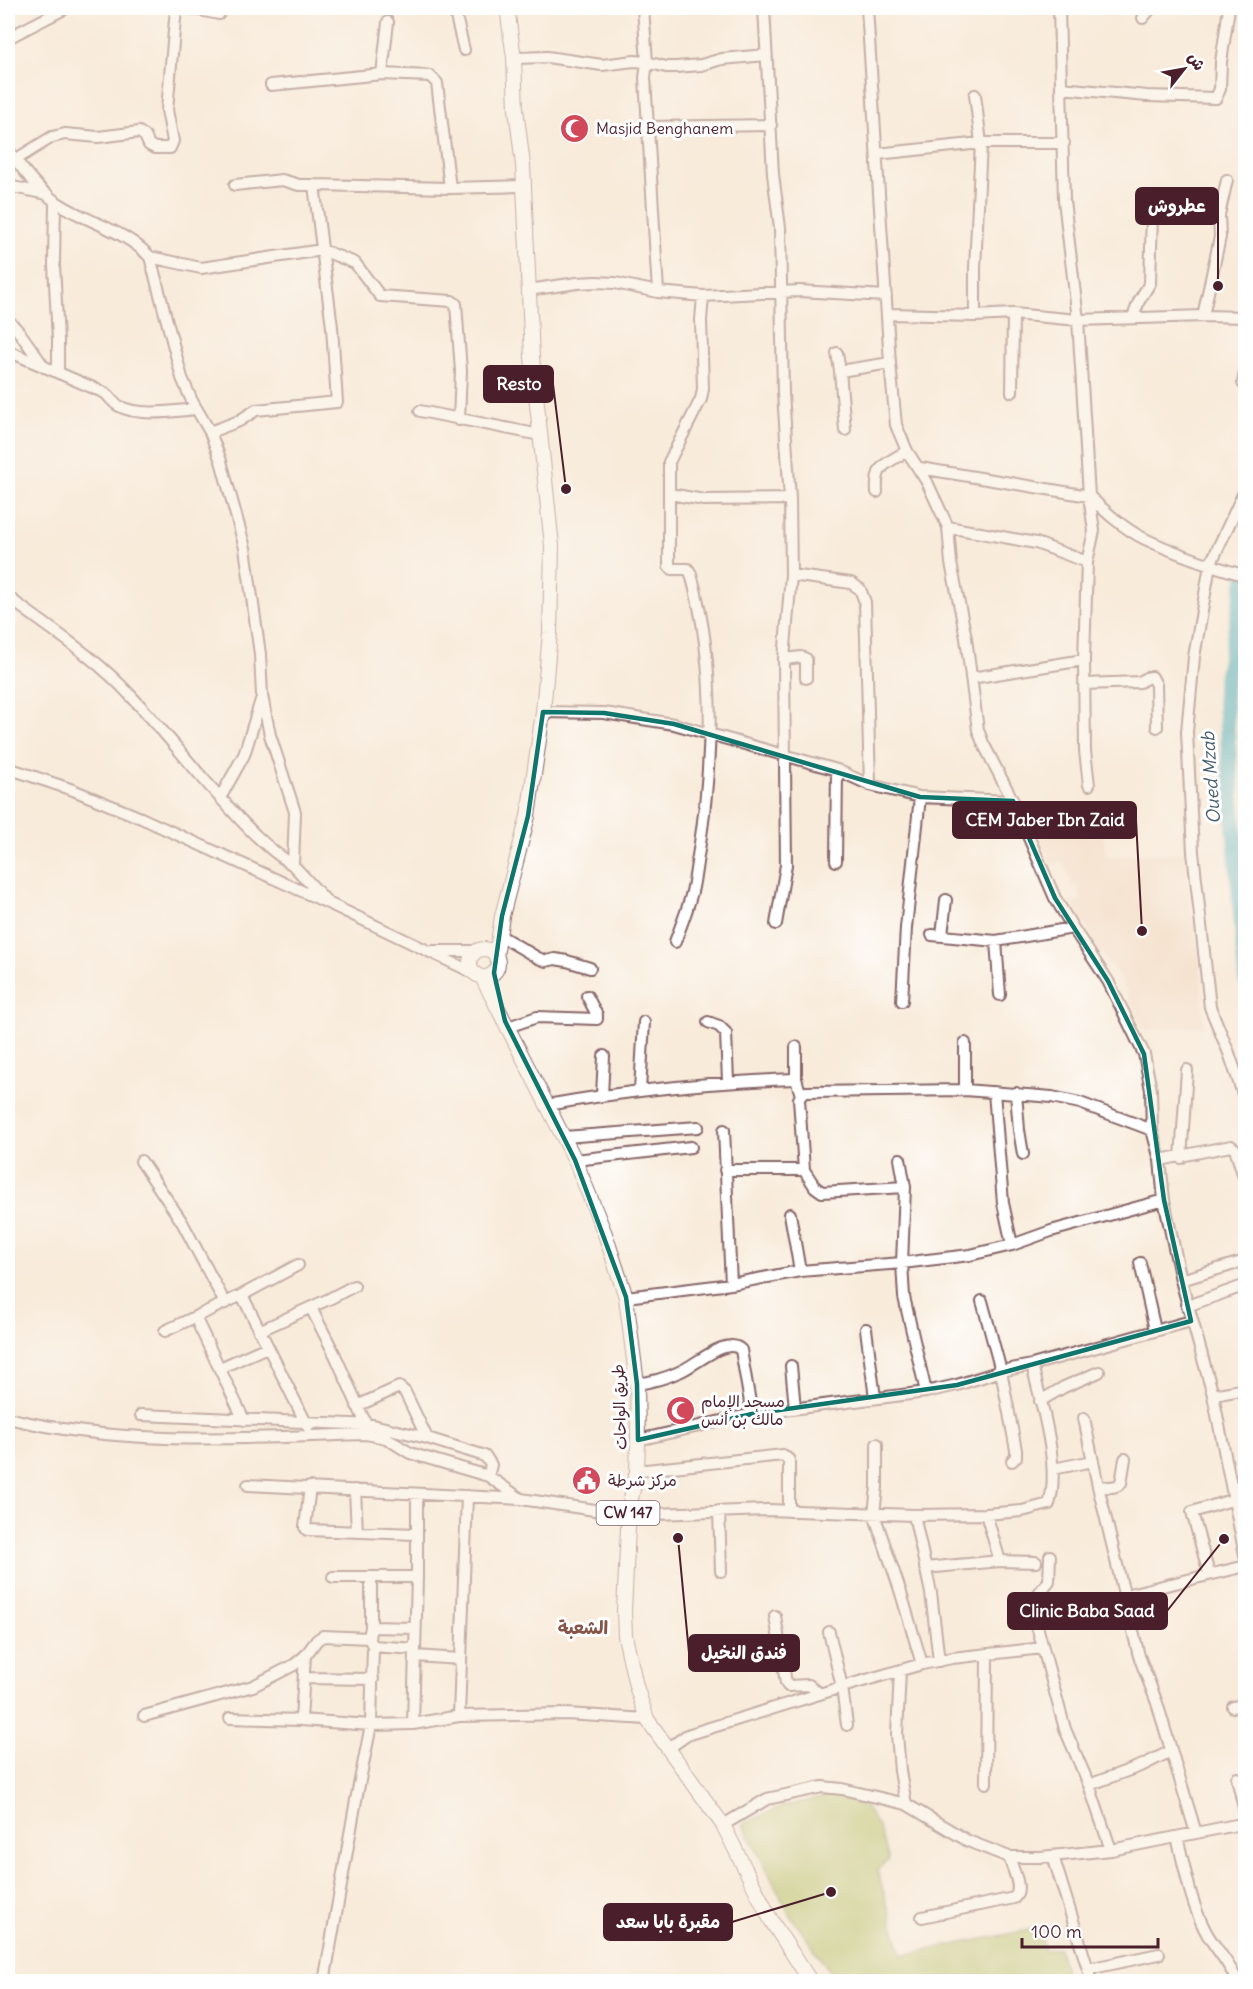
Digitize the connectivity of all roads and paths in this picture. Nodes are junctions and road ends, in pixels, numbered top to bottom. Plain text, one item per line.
1 (66, 8) edge
2 (176, 8) edge
3 (189, 8) edge
4 (454, 8) edge
5 (507, 8) edge
6 (643, 8) edge
7 (764, 8) edge
8 (867, 8) edge
9 (1059, 8) edge
10 (1151, 8) edge
11 (1229, 8) edge
12 (219, 14) dead end
13 (1143, 18) dead end
14 (388, 22) dead end
15 (8, 38) edge
16 (464, 50) dead end
17 (766, 55) junction
18 (514, 58) junction
19 (647, 62) junction
20 (382, 74) junction
21 (271, 85) dead end
22 (1060, 88) junction
23 (975, 95) dead end
24 (771, 124) junction
25 (648, 127) junction
26 (981, 143) junction
27 (1064, 143) junction
28 (8, 150) edge
29 (877, 154) junction
30 (15, 160) junction
31 (1227, 180) dead end
32 (235, 185) dead end
33 (8, 186) edge
34 (314, 186) junction
35 (525, 186) junction
36 (450, 188) junction
37 (51, 198) junction
38 (1152, 214) dead end
39 (322, 250) junction
40 (150, 257) junction
41 (528, 290) junction
42 (658, 292) junction
43 (781, 292) junction
44 (703, 296) junction
45 (886, 296) junction
46 (888, 314) junction
47 (1013, 314) junction
48 (975, 316) junction
49 (1203, 316) junction
50 (1133, 317) junction
51 (1245, 318) edge
52 (8, 320) edge
53 (1078, 320) junction
54 (8, 351) edge
55 (837, 353) dead end
56 (890, 363) junction
57 (1245, 367) edge
58 (45, 368) junction
59 (840, 371) junction
60 (58, 373) junction
61 (1243, 383) dead end
62 (1012, 392) dead end
63 (196, 409) junction
64 (420, 411) dead end
65 (459, 420) junction
66 (845, 430) dead end
67 (210, 432) junction
68 (540, 435) junction
69 (908, 451) junction
70 (920, 468) junction
71 (1245, 488) edge
72 (877, 492) dead end
73 (670, 494) junction
74 (1089, 496) junction
75 (790, 499) junction
76 (948, 527) junction
77 (1087, 562) junction
78 (1210, 565) junction
79 (791, 575) junction
80 (1245, 576) edge
81 (8, 597) edge
82 (784, 659) junction
83 (1084, 660) junction
84 (806, 678) dead end
85 (970, 678) junction
86 (1084, 684) junction
87 (262, 696) junction
88 (543, 712) junction
89 (1157, 727) dead end
90 (709, 733) junction
91 (786, 755) junction
92 (8, 768) edge
93 (837, 770) junction
94 (870, 785) junction
95 (1089, 785) dead end
96 (920, 797) junction
97 (220, 798) junction
98 (1013, 801) junction
99 (836, 861) dead end
100 (293, 865) junction
101 (946, 900) dead end
102 (328, 903) junction
103 (502, 914) junction
104 (776, 924) dead end
105 (1073, 928) junction
106 (499, 935) junction
107 (996, 941) junction
108 (675, 942) dead end
109 (479, 950) junction
110 (429, 951) junction
111 (496, 957) junction
112 (590, 968) dead end
113 (483, 975) junction
114 (1000, 995) dead end
115 (587, 996) dead end
116 (902, 1001) dead end
117 (644, 1022) dead end
118 (708, 1022) dead end
119 (507, 1024) junction
120 (965, 1043) dead end
121 (796, 1047) dead end
122 (604, 1056) dead end
123 (1187, 1070) dead end
124 (796, 1079) junction
125 (728, 1082) junction
126 (640, 1090) junction
127 (965, 1090) junction
128 (994, 1092) junction
129 (1016, 1093) junction
130 (602, 1095) junction
131 (801, 1095) junction
132 (1245, 1103) edge
133 (547, 1105) junction
134 (698, 1127) dead end
135 (724, 1130) dead end
136 (1152, 1130) junction
137 (564, 1137) junction
138 (691, 1147) dead end
139 (1023, 1154) dead end
140 (1181, 1158) junction
141 (900, 1159) dead end
142 (575, 1160) junction
143 (1160, 1160) junction
144 (141, 1161) dead end
145 (725, 1170) junction
146 (804, 1170) junction
147 (1245, 1182) edge
148 (905, 1187) junction
149 (1164, 1200) junction
150 (790, 1214) dead end
151 (1012, 1245) junction
152 (902, 1263) junction
153 (1140, 1263) dead end
154 (1238, 1263) dead end
155 (298, 1265) dead end
156 (800, 1271) junction
157 (1180, 1281) junction
158 (731, 1284) junction
159 (1245, 1285) edge
160 (354, 1286) dead end
161 (242, 1295) junction
162 (626, 1297) junction
163 (982, 1301) dead end
164 (225, 1303) junction
165 (1187, 1306) junction
166 (311, 1308) junction
167 (195, 1317) junction
168 (1191, 1321) junction
169 (866, 1329) dead end
170 (1155, 1330) junction
171 (165, 1331) dead end
172 (259, 1331) junction
173 (267, 1347) junction
174 (1032, 1365) junction
175 (791, 1366) dead end
176 (220, 1368) junction
177 (1001, 1371) junction
178 (1099, 1372) dead end
179 (637, 1384) junction
180 (1245, 1389) edge
181 (926, 1392) junction
182 (1213, 1395) junction
183 (875, 1398) junction
184 (1040, 1401) junction
185 (357, 1406) junction
186 (795, 1408) junction
187 (752, 1414) junction
188 (141, 1415) dead end
189 (182, 1417) junction
190 (8, 1418) edge
191 (1084, 1418) dead end
192 (244, 1420) junction
193 (305, 1422) junction
194 (366, 1424) junction
195 (312, 1436) junction
196 (182, 1437) junction
197 (428, 1438) junction
198 (638, 1440) junction
199 (877, 1444) dead end
200 (1125, 1459) dead end
201 (1012, 1461) dead end
202 (1093, 1461) junction
203 (1053, 1469) junction
204 (637, 1471) junction
205 (488, 1476) junction
206 (248, 1485) dead end
207 (1245, 1485) edge
208 (310, 1486) junction
209 (1098, 1486) junction
210 (355, 1490) junction
211 (417, 1494) junction
212 (1233, 1494) junction
213 (466, 1496) junction
214 (521, 1499) junction
215 (719, 1511) junction
216 (789, 1511) junction
217 (874, 1514) junction
218 (986, 1514) junction
219 (628, 1515) junction
220 (914, 1515) junction
221 (357, 1532) junction
222 (416, 1534) junction
223 (1050, 1556) dead end
224 (1245, 1560) edge
225 (1000, 1561) junction
226 (1036, 1562) dead end
227 (1245, 1566) edge
228 (925, 1568) junction
229 (721, 1571) dead end
230 (1209, 1574) junction
231 (333, 1577) dead end
232 (371, 1577) junction
233 (417, 1577) junction
234 (1125, 1595) junction
235 (775, 1616) dead end
236 (415, 1628) junction
237 (829, 1632) dead end
238 (371, 1637) junction
239 (1043, 1648) junction
240 (415, 1652) junction
241 (987, 1654) junction
242 (305, 1656) junction
243 (460, 1659) junction
244 (939, 1661) junction
245 (922, 1664) junction
246 (900, 1671) junction
247 (305, 1678) junction
248 (373, 1679) junction
249 (842, 1687) junction
250 (820, 1694) junction
251 (1245, 1704) edge
252 (1233, 1707) dead end
253 (144, 1716) dead end
254 (459, 1716) junction
255 (230, 1718) dead end
256 (648, 1719) junction
257 (301, 1720) junction
258 (413, 1724) junction
259 (371, 1725) junction
260 (847, 1725) dead end
261 (669, 1748) junction
262 (1171, 1751) junction
263 (1237, 1778) dead end
264 (986, 1784) dead end
265 (1089, 1785) junction
266 (906, 1804) junction
267 (1245, 1817) edge
268 (1245, 1823) edge
269 (723, 1825) junction
270 (1196, 1833) junction
271 (1177, 1836) junction
272 (1112, 1850) junction
273 (1053, 1856) junction
274 (1009, 1857) junction
275 (922, 1917) dead end
276 (1159, 1954) dead end
277 (1088, 1969) junction
278 (1233, 1980) edge
279 (324, 1982) edge
280 (811, 1982) edge
281 (1092, 1982) edge

1 - 15 street
2 - 30 street
3 - 12 street
4 - 16 street
5 - 18 main road
6 - 19 street
7 - 17 street
8 - 29 street
9 - 22 street
10 - 13 street
11 - 22 street
14 - 20 street
17 - 19 street
17 - 24 street
18 - 19 street
18 - 35 main road
19 - 25 street
20 - 21 street
20 - 36 street
22 - 27 street
23 - 26 street
24 - 25 street
24 - 43 street
25 - 42 street
26 - 27 street
26 - 29 street
26 - 48 street
27 - 53 street
28 - 30 street
29 - 45 street
30 - 37 street
31 - 49 street
32 - 34 street
33 - 37 street
34 - 36 street
34 - 39 street
35 - 36 street
35 - 41 main road
37 - 40 street
37 - 60 street
38 - 50 street
39 - 40 street
39 - 65 street
39 - 67 street
40 - 63 street
41 - 42 street
41 - 68 main road
42 - 44 street
43 - 44 street
43 - 45 street
43 - 75 street
44 - 73 street
45 - 46 street
46 - 48 street
46 - 56 street
47 - 48 street
47 - 53 street
47 - 62 street
49 - 50 street
49 - 51 street
50 - 53 street
52 - 58 street
53 - 74 street
54 - 58 street
55 - 59 street
56 - 59 street
56 - 69 street
57 - 61 street
58 - 60 street
59 - 66 street
60 - 63 street
63 - 67 street
64 - 65 street
65 - 68 street
67 - 87 street
68 - 88 main road
69 - 70 street
69 - 72 street
70 - 74 street
70 - 76 street
71 - 78 street
73 - 75 street
73 - 90 street
74 - 77 street
74 - 78 street
75 - 79 street
76 - 77 street
76 - 85 street
77 - 83 street
78 - 80 street
78 - 132 street
79 - 82 street
79 - 94 street
81 - 97 street
82 - 84 street
82 - 91 street
83 - 85 street
83 - 86 street
85 - 98 street
86 - 89 street
86 - 95 street
87 - 97 street
87 - 100 street
88 - 90 street
88 - 103 main road
90 - 91 street
90 - 108 street
91 - 93 street
91 - 104 street
92 - 102 street
93 - 94 street
93 - 99 street
94 - 96 street
96 - 98 street
96 - 116 street
97 - 100 street
98 - 105 street
100 - 102 street
101 - 107 street
102 - 110 street
103 - 106 main road
103 - 109 main road
105 - 107 street
105 - 136 street
106 - 111 main road
106 - 112 street
107 - 114 street
109 - 110 street
109 - 111 main road
109 - 113 main road
110 - 113 street
111 - 113 main road
113 - 119 main road, CW 147
115 - 119 street
117 - 126 street
118 - 125 street
119 - 133 main road, طريق الواحات / CW 147
120 - 127 street
121 - 124 street
122 - 130 street
123 - 140 street
124 - 125 street
124 - 131 street
125 - 126 street
126 - 130 street
127 - 128 street
127 - 131 street
128 - 129 street
128 - 151 street
129 - 136 street
129 - 139 street
130 - 133 street
131 - 146 street
133 - 137 main road, طريق الواحات / CW 147
134 - 137 street
135 - 145 street
136 - 143 street
137 - 142 main road, طريق الواحات / CW 147
138 - 142 street
140 - 143 street
140 - 147 street
141 - 148 street
142 - 162 main road, طريق الواحات / CW 147
143 - 149 street
144 - 164 street
145 - 146 street
145 - 158 street
146 - 148 street
148 - 152 street
149 - 151 street
149 - 157 street
150 - 156 street
151 - 152 street
152 - 156 street
152 - 181 street
153 - 170 street
154 - 157 street
155 - 161 street
156 - 158 street
157 - 165 street
158 - 162 street
159 - 165 street
160 - 166 street
161 - 164 street
161 - 172 street
162 - 179 main road, طريق الواحات / CW 147
163 - 177 street
164 - 167 street
165 - 168 street
166 - 172 street
166 - 185 street
167 - 171 street
167 - 176 street
168 - 170 street
168 - 182 street
169 - 183 street
170 - 174 street
172 - 173 street
173 - 176 street
173 - 193 street
174 - 177 street
174 - 184 street
175 - 186 street
176 - 192 street
177 - 181 street
177 - 201 street
178 - 184 street
179 - 187 street
179 - 198 main road, طريق الواحات / CW 147
180 - 182 street
181 - 183 street
182 - 212 street
183 - 186 street
184 - 203 street
185 - 194 street
185 - 197 street
186 - 187 street
187 - 198 street
188 - 189 street
189 - 192 street
189 - 196 street
190 - 196 street
191 - 202 street
192 - 193 street
193 - 194 street
193 - 195 street
194 - 197 street
195 - 196 street
195 - 205 street
197 - 205 street
198 - 204 main road, طريق الواحات / CW 147
199 - 217 street
200 - 209 street
202 - 203 street
202 - 209 street
203 - 218 street
204 - 216 street
204 - 219 main road, طريق الواحات / CW 147
205 - 214 street
206 - 208 street
207 - 212 street
208 - 210 street
208 - 221 street
209 - 234 street
210 - 211 street
210 - 221 street
211 - 213 street
211 - 222 street
212 - 224 street
212 - 230 street
213 - 214 street
213 - 243 street
214 - 219 street
215 - 216 street
215 - 219 street
215 - 229 street
216 - 217 street
217 - 220 street
217 - 245 street
218 - 220 street
218 - 225 street
219 - 256 main road, طريق الواحات / CW 147
220 - 228 street
221 - 222 street
222 - 233 street
223 - 239 street
225 - 226 street
225 - 228 street
227 - 230 street
228 - 244 street
230 - 234 street
231 - 232 street
232 - 233 street
232 - 238 street
233 - 236 street
234 - 262 street
235 - 250 street
236 - 238 street
236 - 240 street
237 - 249 street
238 - 240 street
238 - 242 street
238 - 248 street
239 - 241 street
239 - 265 street
240 - 243 street
240 - 258 street
241 - 244 street
241 - 264 street
242 - 247 street
242 - 253 street
243 - 254 street
244 - 245 street
245 - 246 street
246 - 249 street
246 - 266 street
247 - 248 street
247 - 257 street
248 - 259 street
249 - 250 street
249 - 260 street
250 - 261 street
251 - 252 street
254 - 256 street
254 - 258 street
255 - 257 street
256 - 261 main road, طريق الواحات / CW 147
257 - 259 street
258 - 259 street
259 - 279 street
261 - 269 main road, طريق الواحات / CW 147
262 - 265 street
262 - 270 street
263 - 267 street
265 - 272 street
266 - 269 street
266 - 274 street
268 - 270 street
269 - 280 main road, طريق الواحات / CW 147
270 - 271 street
271 - 272 street
271 - 278 street
272 - 273 street
273 - 274 street
273 - 277 street
274 - 275 street
276 - 277 street
277 - 281 street

